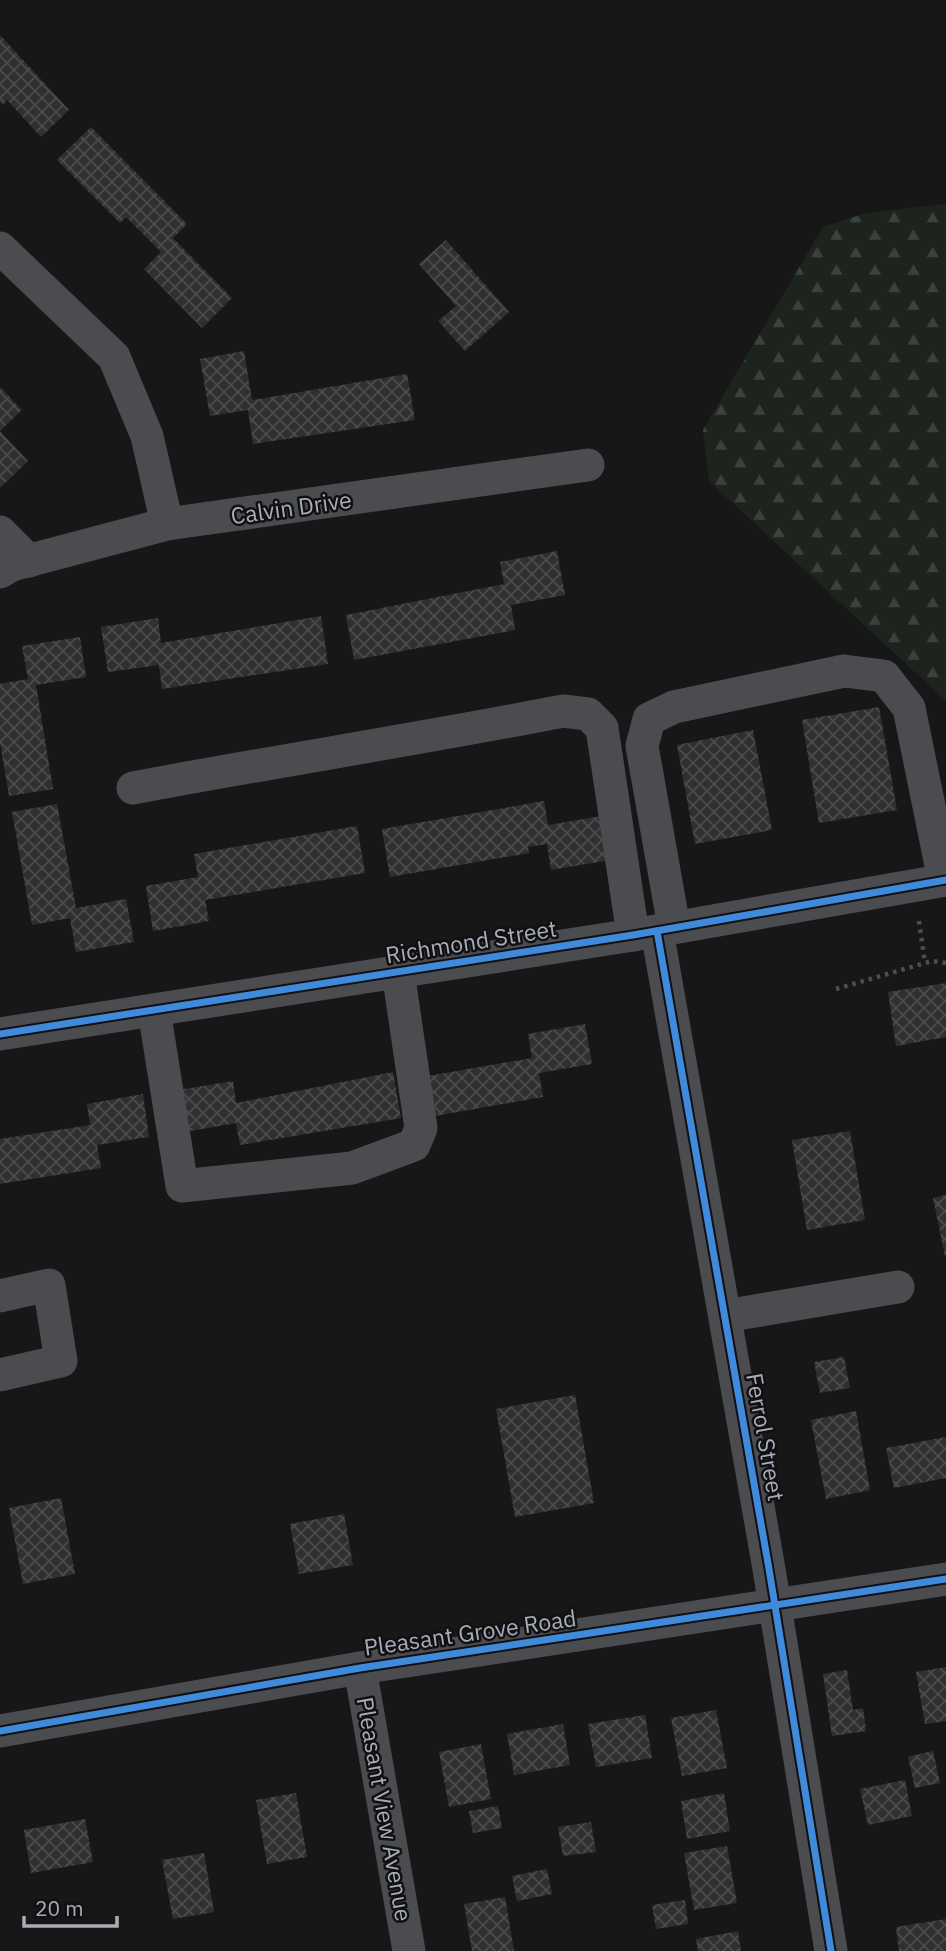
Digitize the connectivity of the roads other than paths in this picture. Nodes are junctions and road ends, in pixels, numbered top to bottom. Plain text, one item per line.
1 (0, 248) edge
2 (588, 465) dead end
3 (167, 524) junction
4 (0, 531) edge
5 (14, 566) edge
6 (133, 788) dead end
7 (945, 880) edge
8 (655, 931) junction
9 (398, 972) junction
10 (154, 1010) junction
11 (0, 1034) edge
12 (898, 1287) dead end
13 (0, 1296) edge
14 (725, 1316) junction
15 (0, 1375) edge
16 (946, 1579) edge
17 (775, 1607) junction
18 (360, 1668) junction
19 (0, 1731) edge
20 (409, 1951) edge
21 (831, 1951) edge

1 - 3 street
2 - 3 street, Calvin Drive
3 - 5 street, Calvin Drive
4 - 5 street
6 - 8 street
7 - 8 street, Richmond Street
7 - 8 street
8 - 9 street, Richmond Street
8 - 14 street, Ferrol Street
9 - 10 street, Richmond Street
9 - 10 street
10 - 11 street, Richmond Street
12 - 14 street
13 - 15 street
14 - 17 street, Ferrol Street
16 - 17 street, Pleasant Grove Road
17 - 18 street, Pleasant Grove Road
17 - 21 street, Ferrol Street
18 - 19 street, Pleasant Grove Road
18 - 20 street, Pleasant View Avenue

